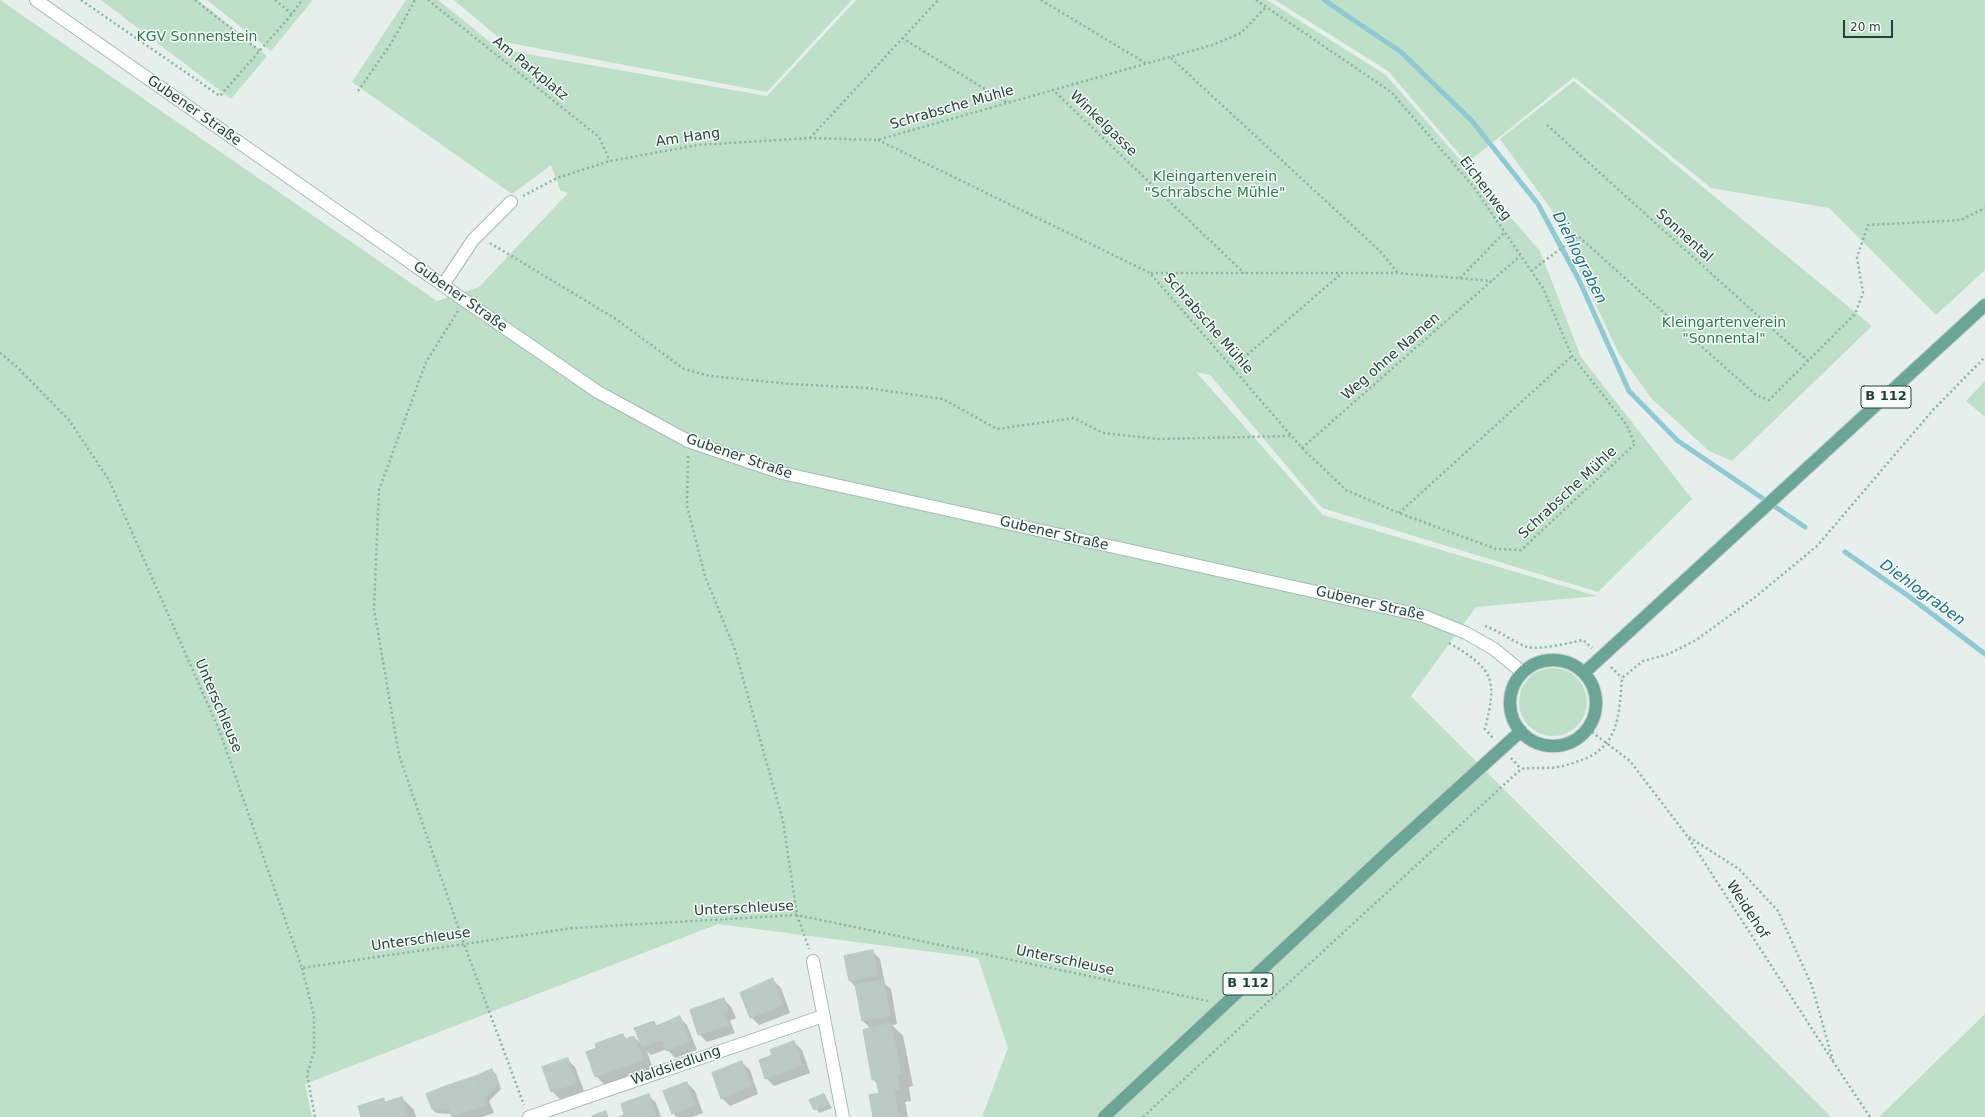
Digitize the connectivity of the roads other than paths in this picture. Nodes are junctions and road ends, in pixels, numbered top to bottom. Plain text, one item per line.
1 (36, 0) edge
2 (512, 202) road end
3 (443, 285) junction
4 (1985, 305) edge
5 (1522, 672) junction
6 (1585, 672) junction
7 (1521, 731) junction
8 (813, 961) road end
9 (824, 1016) junction
10 (529, 1117) edge
11 (842, 1117) edge
12 (1104, 1117) edge

1 - 3 main road, Gubener Straße
2 - 3 main road
3 - 5 main road, Gubener Straße
4 - 6 main road, B 112
5 - 6 main road
5 - 7 main road
6 - 7 main road
7 - 12 main road, B 112
8 - 9 main road
9 - 10 main road, Waldsiedlung
9 - 11 main road

